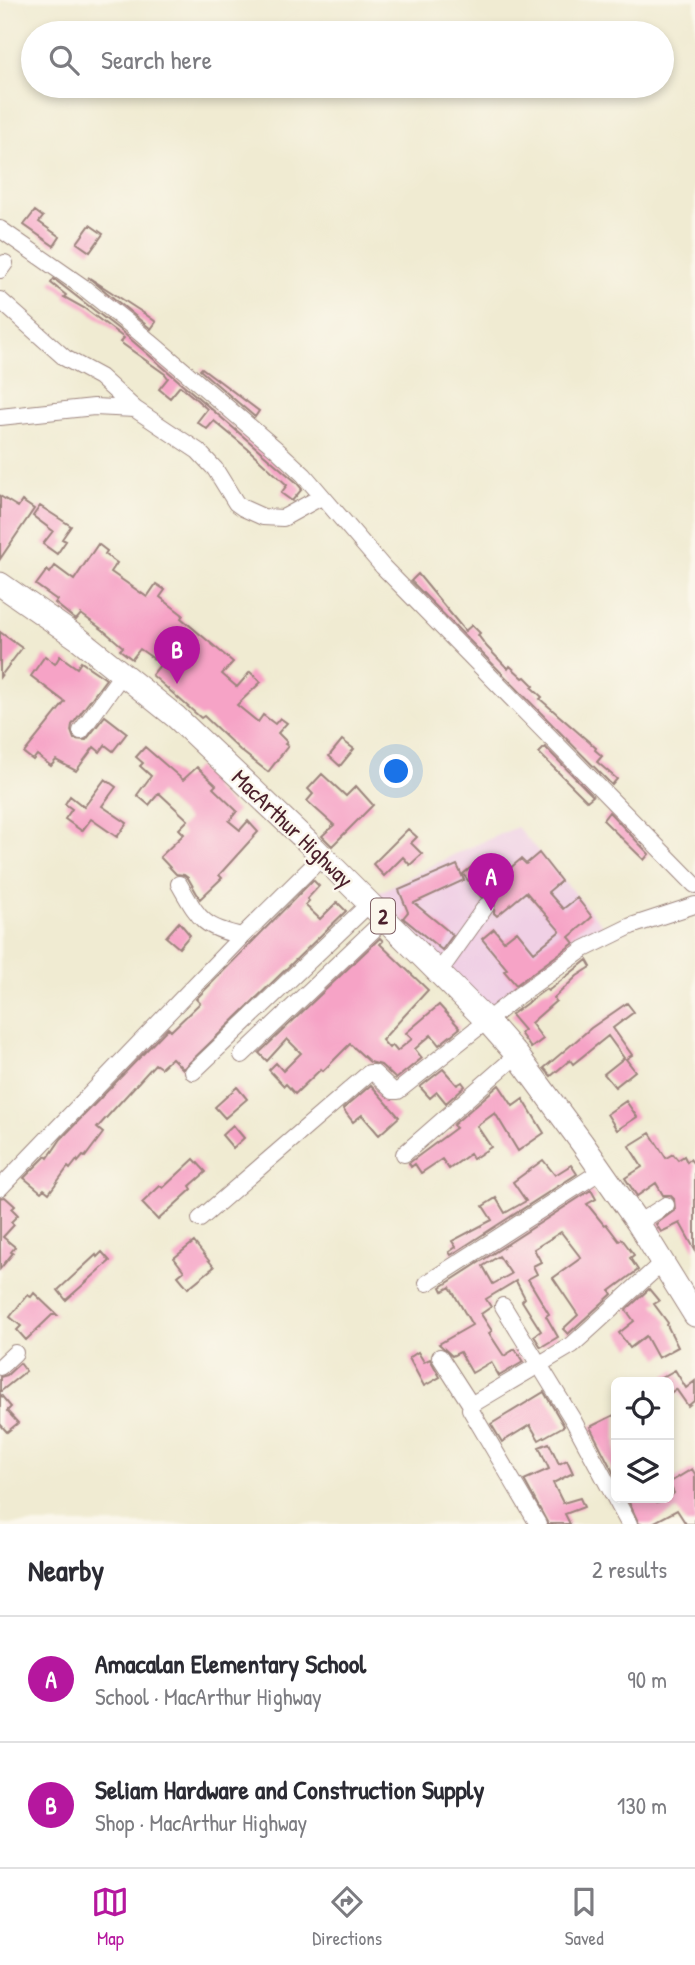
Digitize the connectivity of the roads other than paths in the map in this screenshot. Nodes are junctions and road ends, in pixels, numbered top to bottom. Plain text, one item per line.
1 (0, 229) edge
2 (0, 299) edge
3 (0, 313) edge
4 (135, 410) junction
5 (0, 416) edge
6 (321, 497) junction
7 (0, 584) edge
8 (123, 673) junction
9 (81, 731) dead end
10 (323, 856) junction
11 (179, 884) dead end
12 (695, 885) edge
13 (695, 905) edge
14 (486, 906) dead end
15 (378, 911) junction
16 (242, 936) junction
17 (439, 972) junction
18 (487, 1021) junction
19 (242, 1055) dead end
20 (517, 1055) junction
21 (193, 1072) dead end
22 (404, 1154) dead end
23 (601, 1171) junction
24 (0, 1188) edge
25 (666, 1205) dead end
26 (200, 1219) dead end
27 (638, 1223) junction
28 (663, 1262) junction
29 (427, 1283) dead end
30 (503, 1306) dead end
31 (695, 1315) edge
32 (15, 1353) dead end
33 (440, 1357) dead end
34 (539, 1364) junction
35 (0, 1367) edge
36 (471, 1405) junction
37 (538, 1524) edge
38 (629, 1524) edge

1 - 6 street
2 - 3 street
2 - 4 street
4 - 5 street
4 - 6 street
6 - 12 street
7 - 8 highway, MacArthur Highway / 2
8 - 9 street
8 - 10 highway, MacArthur Highway / 2
10 - 15 highway, MacArthur Highway / 2
10 - 16 street
11 - 16 street
13 - 18 street
14 - 17 street
15 - 17 highway, MacArthur Highway / 2
15 - 19 street
15 - 21 street
16 - 24 street
17 - 18 highway, MacArthur Highway / 2
18 - 20 highway, MacArthur Highway / 2
18 - 26 street
20 - 22 street
20 - 23 highway, MacArthur Highway / 2
23 - 27 highway, MacArthur Highway / 2
23 - 29 street
25 - 27 street
27 - 28 highway, MacArthur Highway / 2
28 - 31 highway, MacArthur Highway / 2
28 - 34 street
30 - 34 street
32 - 35 street
33 - 36 street
34 - 36 street
34 - 38 street
36 - 37 street

